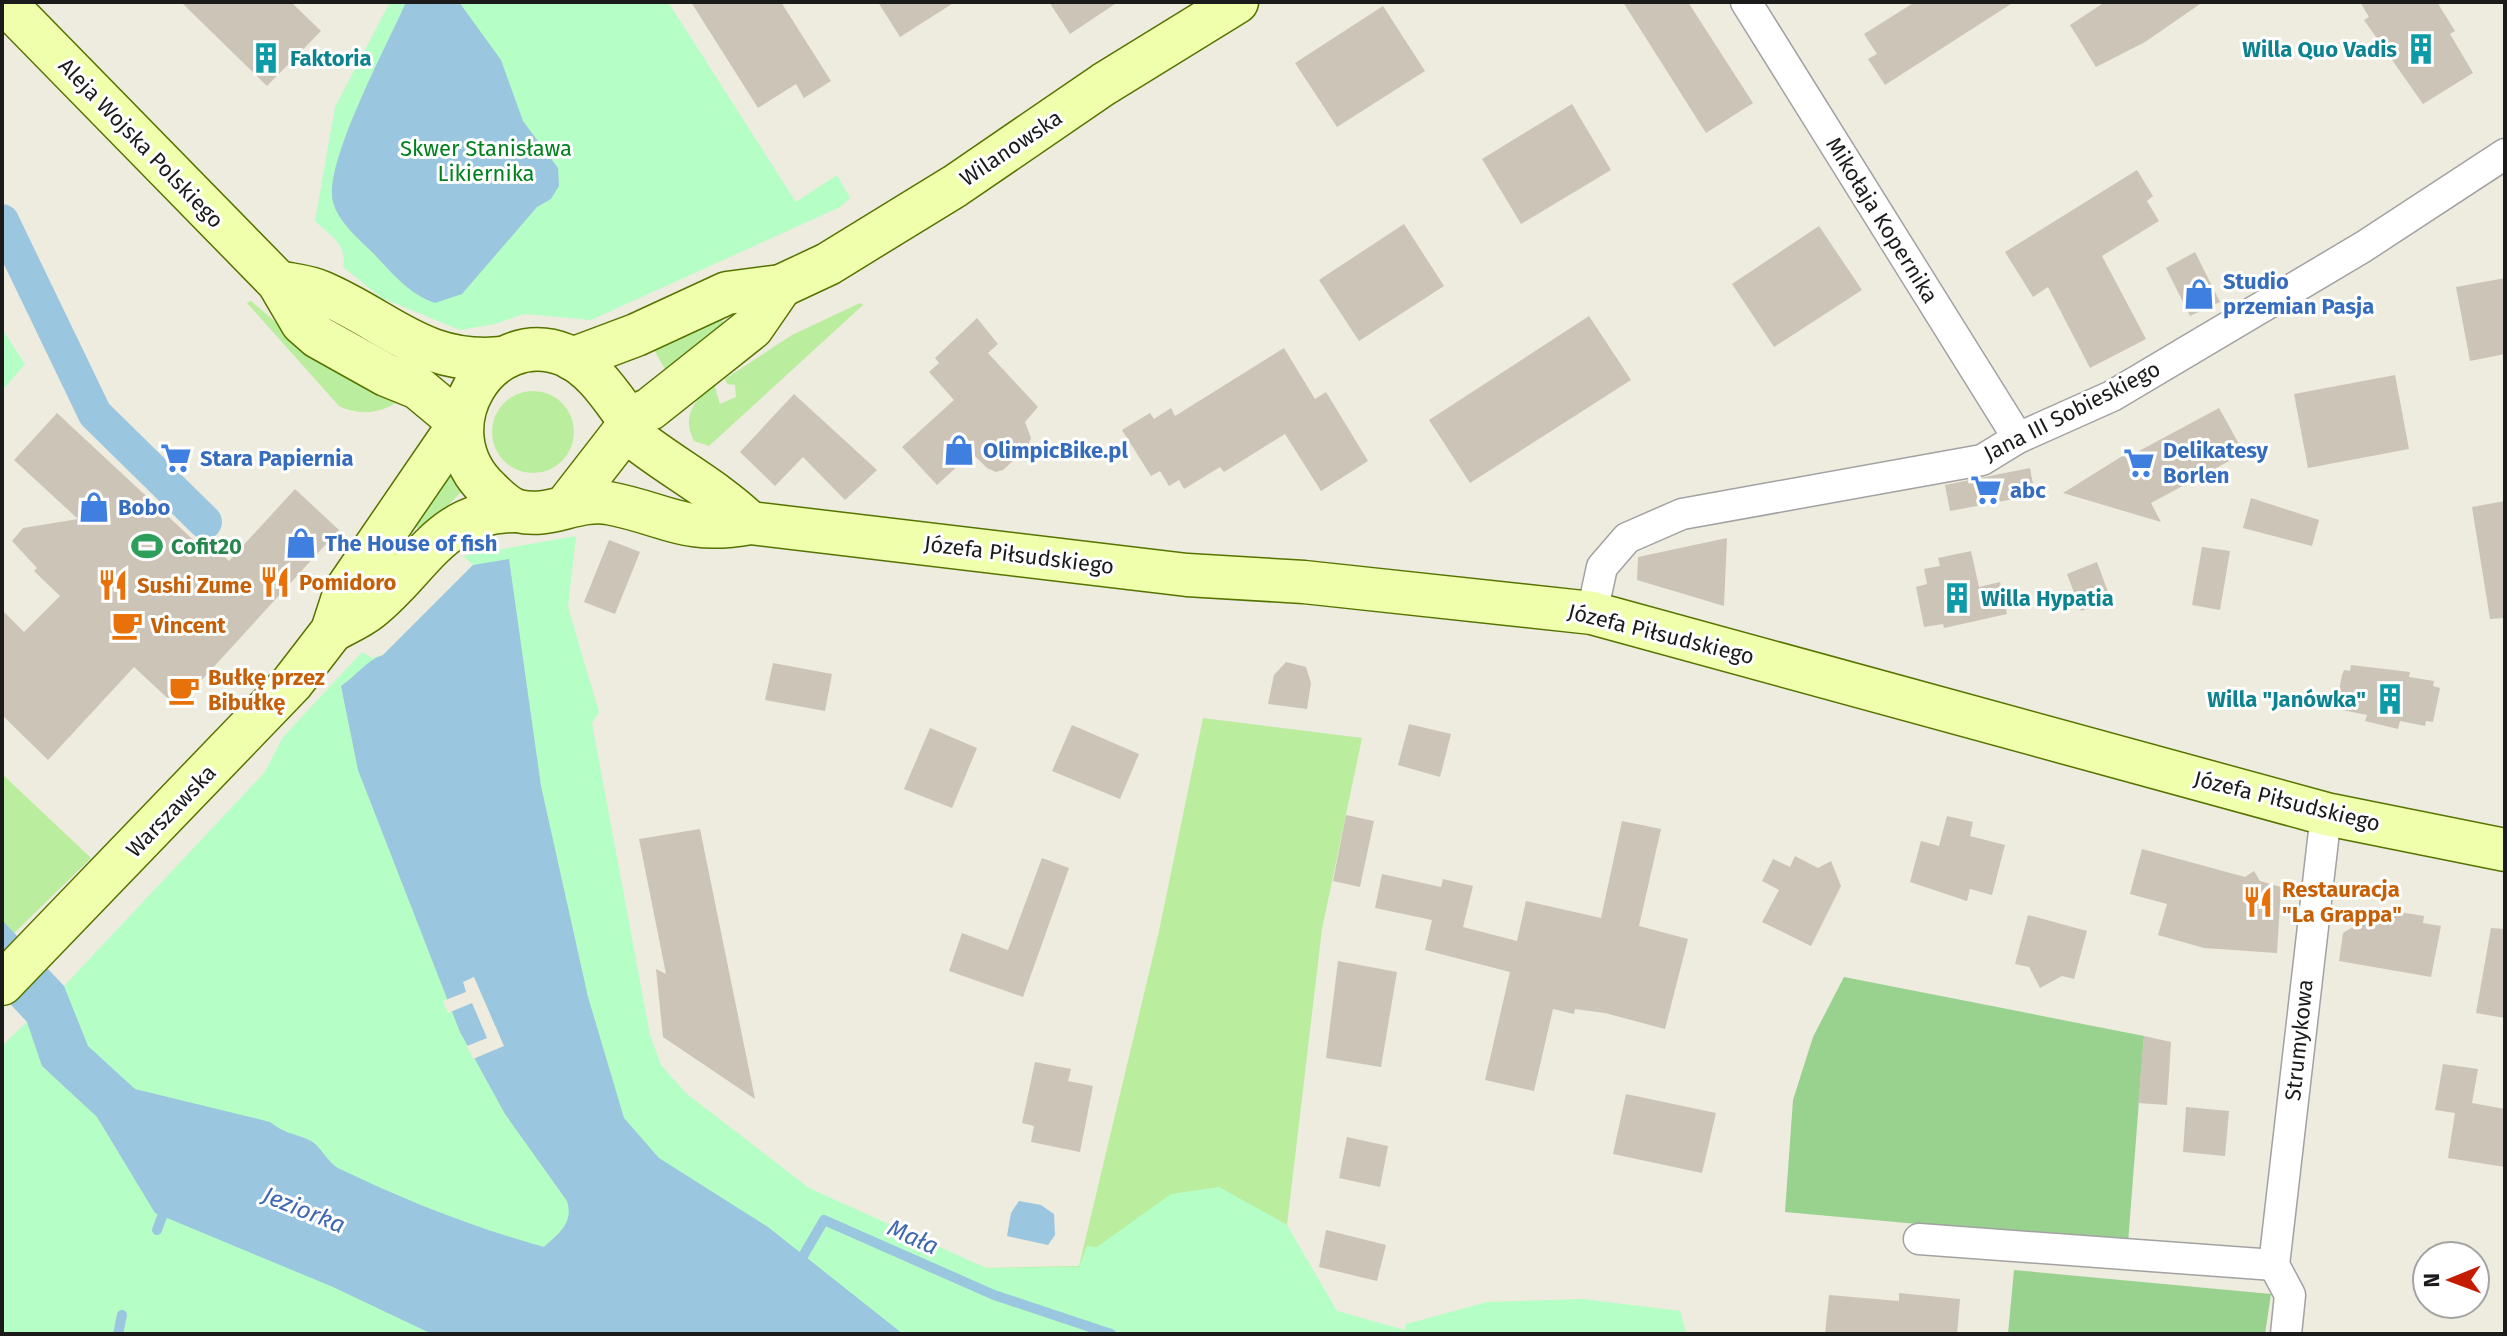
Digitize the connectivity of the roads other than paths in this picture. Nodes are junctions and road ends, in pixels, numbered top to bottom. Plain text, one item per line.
1 (4, 2) edge
2 (1237, 2) edge
3 (1746, 2) edge
4 (2505, 154) edge
5 (278, 282) junction
6 (781, 286) junction
7 (503, 358) junction
8 (572, 359) junction
9 (627, 424) junction
10 (448, 438) junction
11 (2018, 438) junction
12 (566, 506) junction
13 (515, 511) junction
14 (750, 523) junction
15 (1592, 613) junction
16 (332, 631) junction
17 (2326, 814) junction
18 (2505, 850) edge
19 (2, 984) edge
20 (1919, 1239) dead end
21 (2274, 1265) junction
22 (2286, 1334) edge

1 - 5 street, Aleja Wojska Polskiego
2 - 6 street, Wilanowska
3 - 11 street, Mikołaja Kopernika
4 - 11 street, Jana III Sobieskiego
5 - 7 street
5 - 10 street, Aleja Wojska Polskiego
6 - 8 street, Wilanowska
6 - 9 street, Wilanowska
7 - 8 street
7 - 10 street
8 - 9 street
9 - 12 street
9 - 14 street
10 - 13 street
10 - 16 street, Warszawska
11 - 15 street, Jana III Sobieskiego
12 - 13 street
12 - 14 street, Józefa Piłsudskiego
13 - 16 street, Warszawska
14 - 15 street, Józefa Piłsudskiego
15 - 17 street, Józefa Piłsudskiego
16 - 19 street, Warszawska
17 - 18 street, Józefa Piłsudskiego
17 - 21 street, Strumykowa
20 - 21 street
21 - 22 street, Strumykowa

